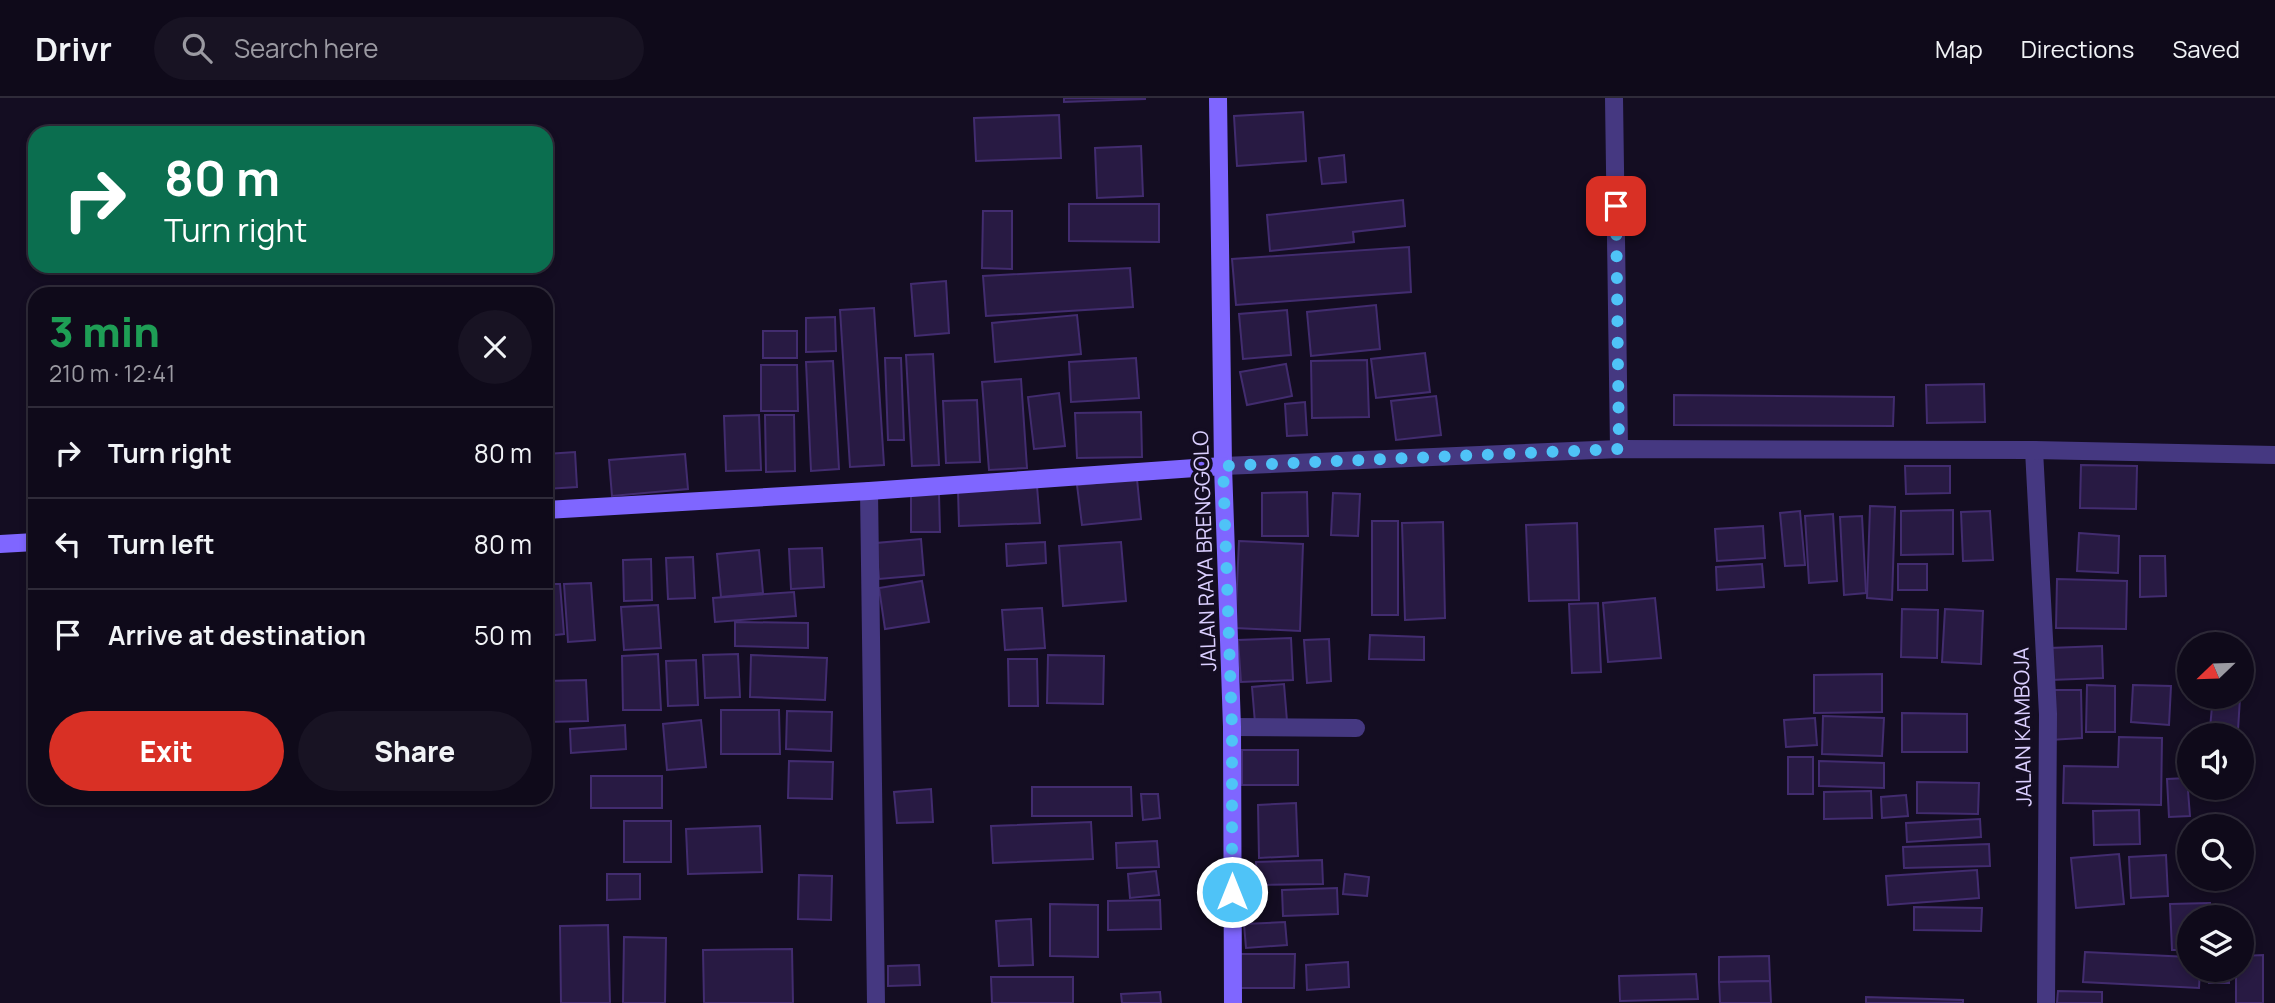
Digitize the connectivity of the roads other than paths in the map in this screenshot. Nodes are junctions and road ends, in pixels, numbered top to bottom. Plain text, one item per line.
1 (1218, 98) edge
2 (1614, 98) edge
3 (1619, 449) junction
4 (2034, 450) junction
5 (2275, 455) edge
6 (1223, 466) junction
7 (869, 491) junction
8 (553, 510) edge
9 (28, 542) edge
10 (0, 544) edge
11 (1232, 727) junction
12 (1356, 728) dead end
13 (876, 1003) edge
14 (1233, 1003) edge
15 (2046, 1003) edge

1 - 6 main road, JALAN RAYA BRENGGOLO
2 - 3 street
3 - 4 street
3 - 6 street
4 - 5 street
4 - 15 street, JALAN KAMBOJA
6 - 7 main road
6 - 11 main road, JALAN RAYA BRENGGOLO
7 - 8 main road
7 - 13 street
9 - 10 main road
11 - 12 street
11 - 14 main road, JALAN RAYA BRENGGOLO

